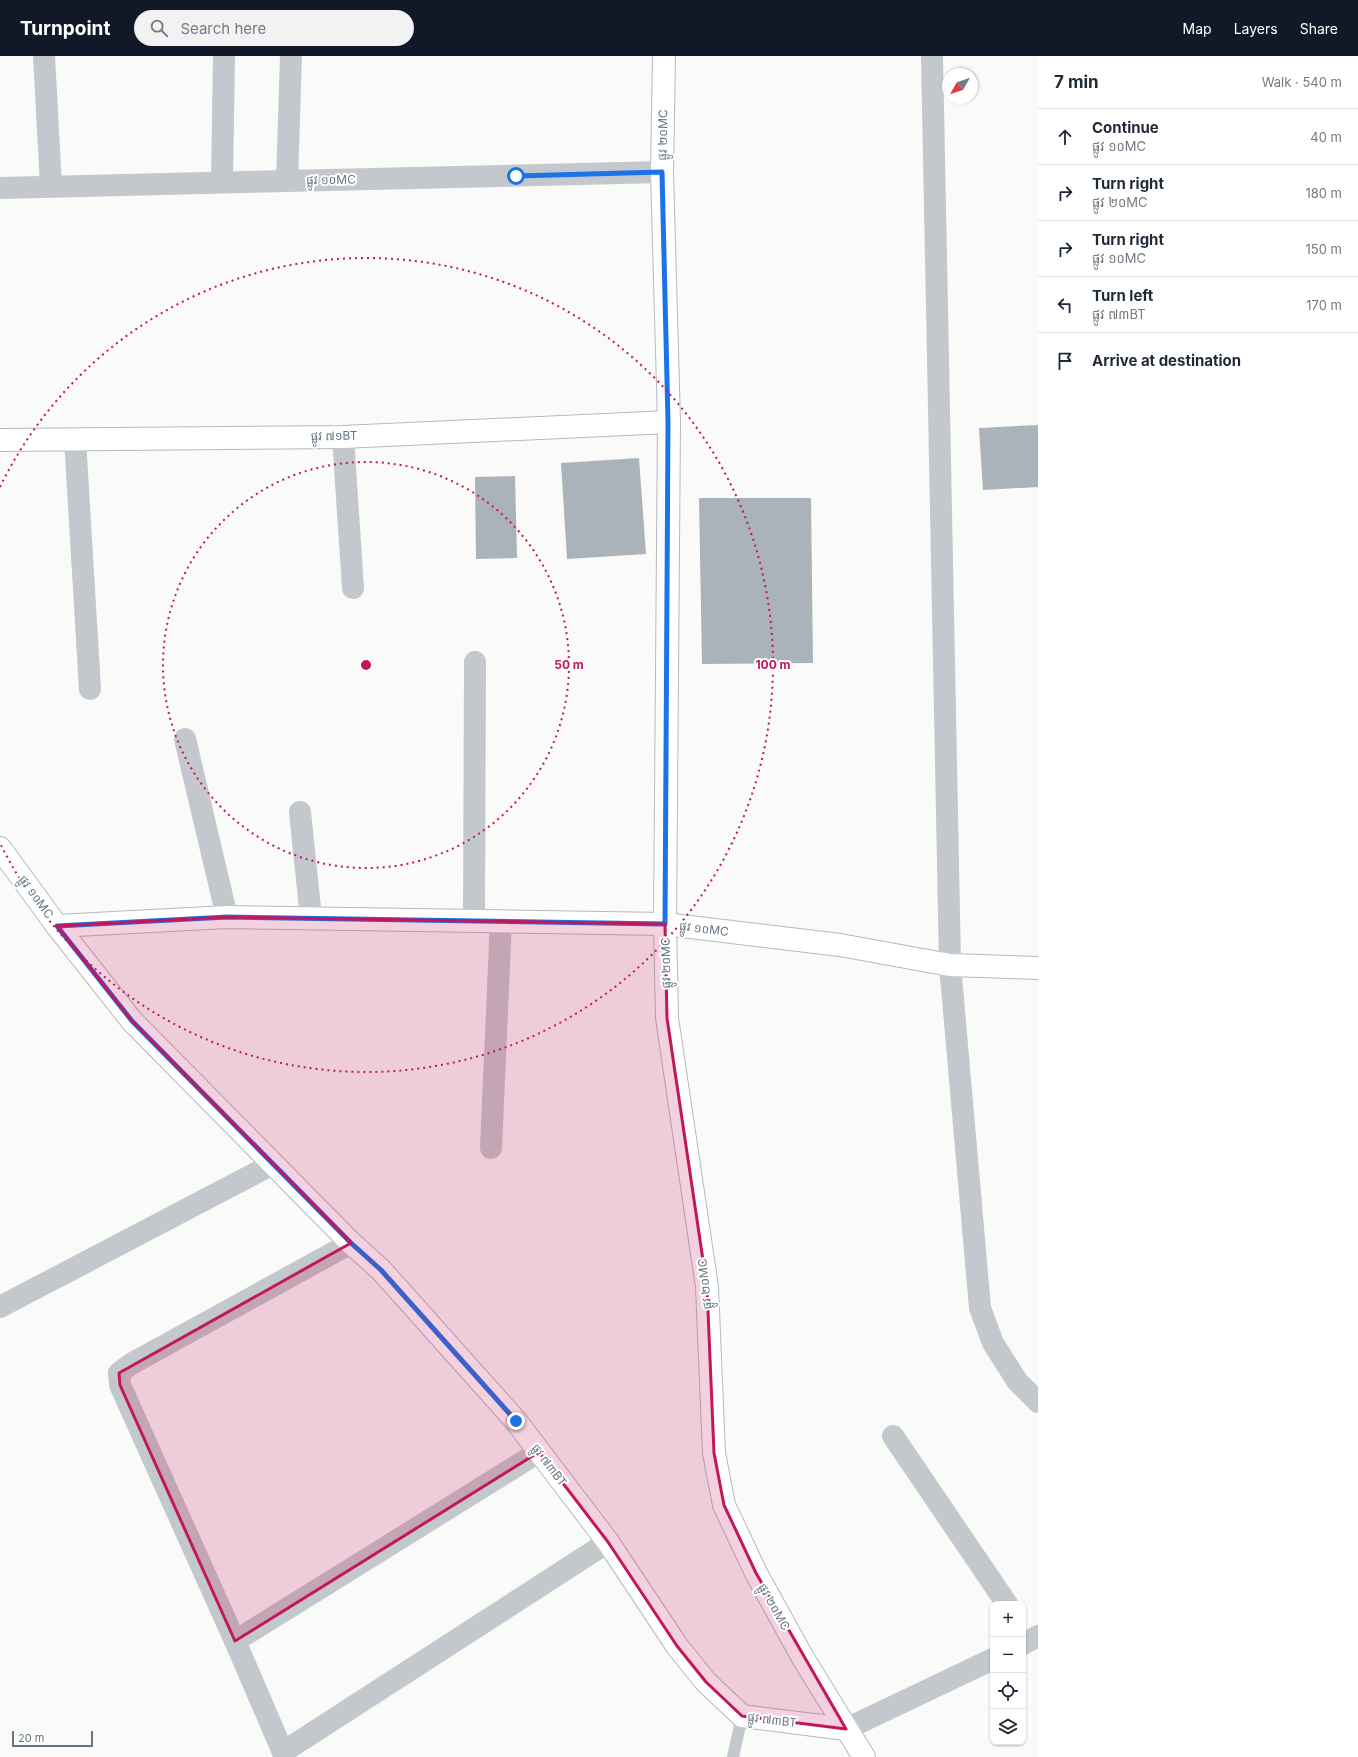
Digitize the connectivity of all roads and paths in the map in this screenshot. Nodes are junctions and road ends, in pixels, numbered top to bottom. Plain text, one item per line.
1 (44, 56) edge
2 (224, 56) edge
3 (291, 56) edge
4 (664, 56) edge
5 (932, 56) edge
6 (662, 172) junction
7 (287, 181) junction
8 (222, 182) junction
9 (51, 186) junction
10 (0, 188) edge
11 (668, 422) junction
12 (343, 437) junction
13 (75, 439) junction
14 (0, 440) edge
15 (353, 588) dead end
16 (476, 662) dead end
17 (90, 689) dead end
18 (185, 739) dead end
19 (300, 812) dead end
20 (0, 848) edge
21 (227, 917) junction
22 (311, 918) junction
23 (474, 920) junction
24 (501, 920) junction
25 (665, 924) junction
26 (57, 926) junction
27 (950, 965) junction
28 (1038, 968) edge
29 (491, 1148) dead end
30 (273, 1164) junction
31 (351, 1243) junction
32 (0, 1307) edge
33 (1038, 1402) edge
34 (893, 1436) dead end
35 (539, 1452) junction
36 (608, 1542) junction
37 (1005, 1601) edge
38 (235, 1642) junction
39 (990, 1660) edge
40 (742, 1716) junction
41 (846, 1729) junction
42 (284, 1755) edge
43 (733, 1757) edge
44 (864, 1757) edge

1 - 9 street
2 - 8 street
3 - 7 street
4 - 6 street, ផ្លូវ ២០MC
5 - 27 street
6 - 7 street, ផ្លូវ ១០MC
6 - 11 street, ផ្លូវ ២០MC
7 - 8 street, ផ្លូវ ១០MC
8 - 9 street, ផ្លូវ ១០MC
9 - 10 street, ផ្លូវ ១០MC
11 - 12 street, ផ្លូវ ៧១BT
11 - 25 street, ផ្លូវ ២០MC
12 - 13 street, ផ្លូវ ៧១BT
12 - 15 street
13 - 14 street, ផ្លូវ ៧១BT
13 - 17 street
16 - 23 street
18 - 21 street
19 - 22 street
20 - 26 street, ផ្លូវ ១០MC
21 - 22 street, ផ្លូវ ១០MC
21 - 26 street, ផ្លូវ ១០MC
22 - 23 street, ផ្លូវ ១០MC
23 - 24 street, ផ្លូវ ១០MC
24 - 25 street, ផ្លូវ ១០MC
24 - 29 street
25 - 27 street, ផ្លូវ ១០MC
25 - 41 street, ផ្លូវ ២០MC
26 - 30 street, ផ្លូវ ៧៣BT
27 - 28 street, ផ្លូវ ១០MC
27 - 33 street
30 - 31 street, ផ្លូវ ៧៣BT
30 - 32 street
31 - 35 street, ផ្លូវ ៧៣BT
31 - 38 street
34 - 37 street
35 - 36 street, ផ្លូវ ៧៣BT
35 - 38 street
36 - 40 street, ផ្លូវ ៧៣BT
36 - 42 street
38 - 42 street
39 - 41 street
40 - 41 street, ផ្លូវ ៧៣BT
40 - 43 lane
41 - 44 street, ផ្លូវ ២០MC

